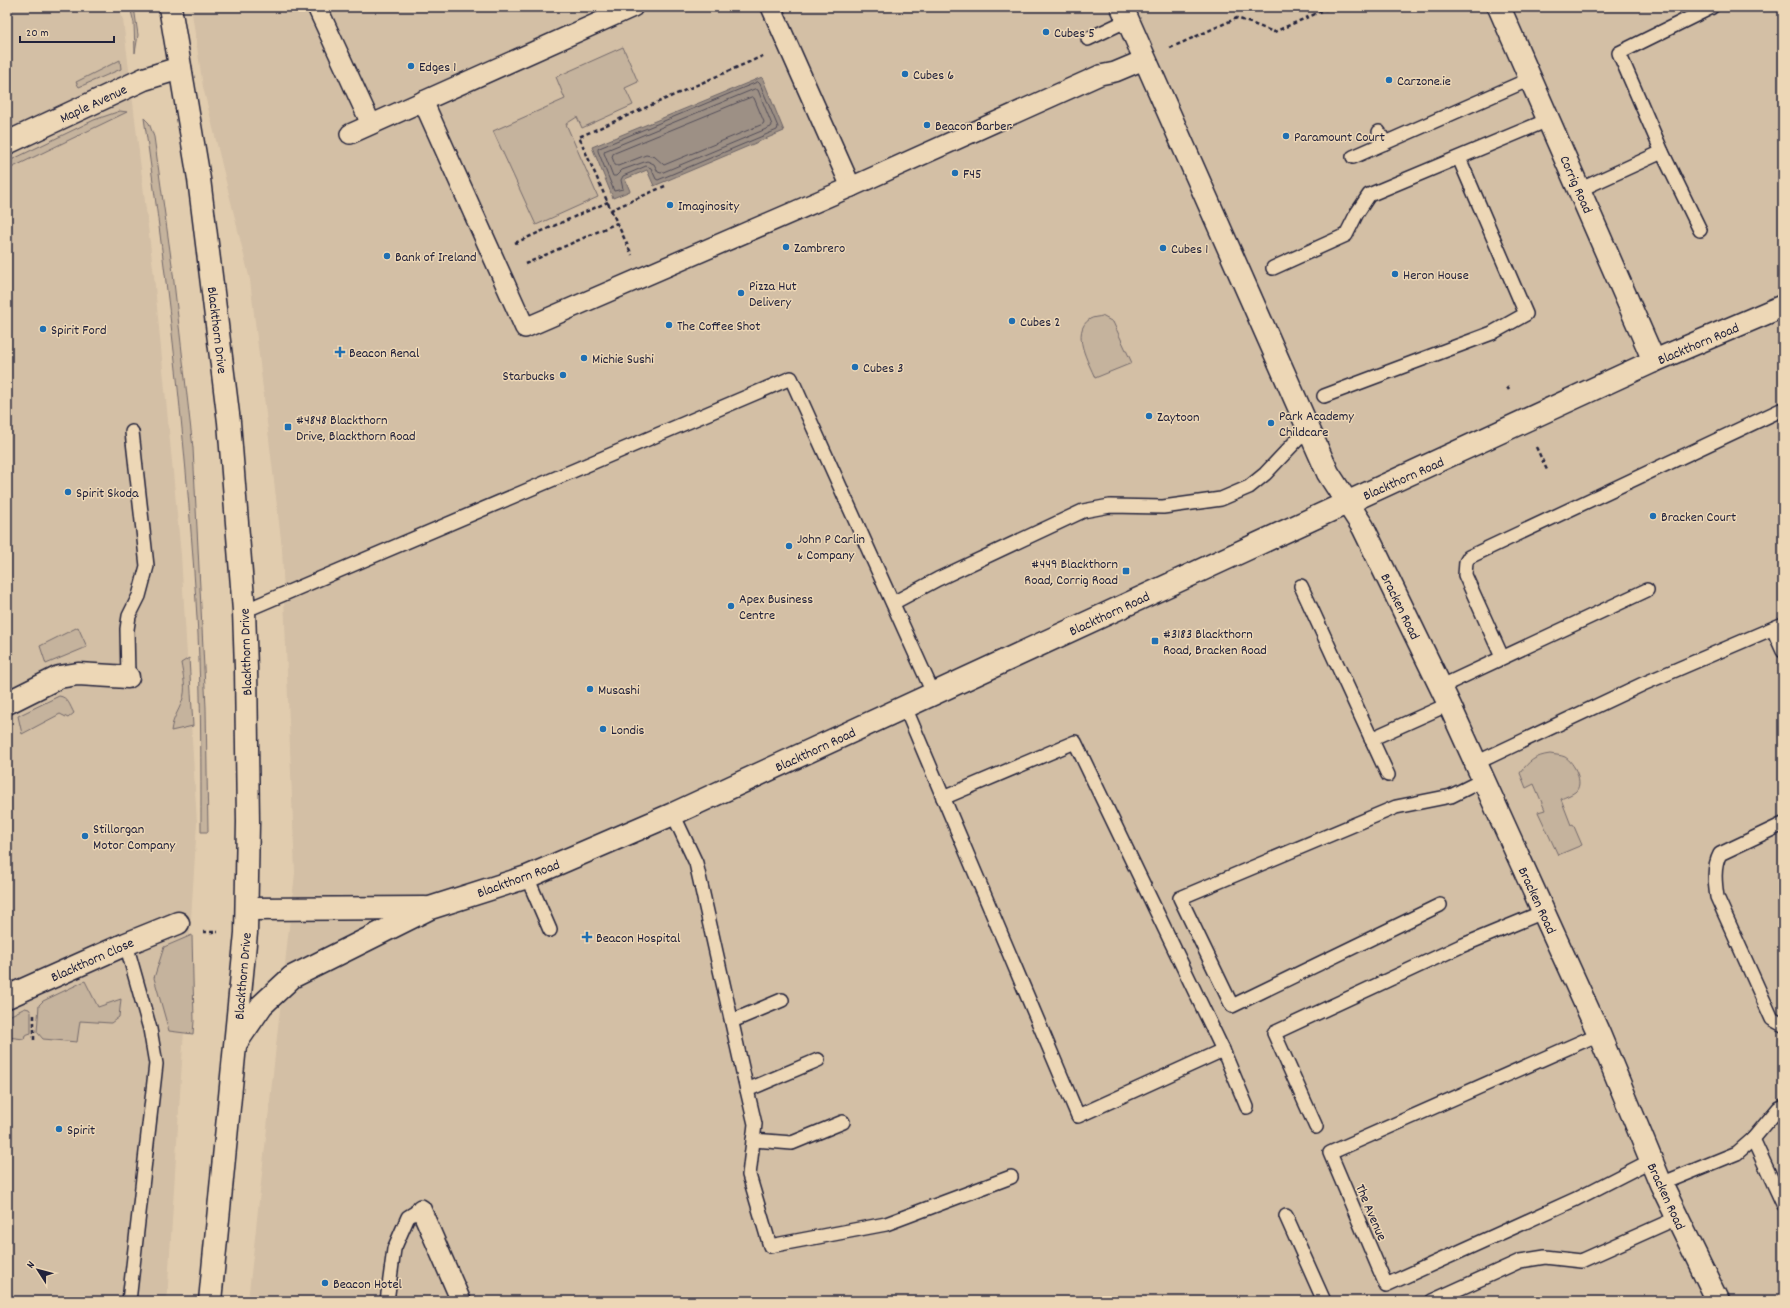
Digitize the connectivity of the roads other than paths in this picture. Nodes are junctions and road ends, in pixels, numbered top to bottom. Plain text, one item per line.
1 (170, 7) edge
2 (317, 7) edge
3 (633, 7) edge
4 (771, 7) edge
5 (1712, 7) edge
6 (1501, 8) edge
7 (1125, 14) edge
8 (1088, 39) dead end
9 (1146, 59) junction
10 (180, 68) junction
11 (1530, 79) junction
12 (423, 101) junction
13 (1548, 120) junction
14 (371, 124) junction
15 (350, 134) dead end
16 (7, 143) edge
17 (1662, 152) junction
18 (1353, 157) dead end
19 (1459, 158) junction
20 (851, 187) junction
21 (1579, 190) junction
22 (1700, 230) dead end
23 (1273, 268) dead end
24 (1783, 306) edge
25 (1654, 362) junction
26 (1324, 396) dead end
27 (1783, 409) edge
28 (132, 432) dead end
29 (1311, 433) junction
30 (1348, 503) junction
31 (1301, 586) dead end
32 (1647, 590) dead end
33 (893, 603) junction
34 (244, 611) junction
35 (1778, 626) edge
36 (1783, 651) edge
37 (1502, 657) junction
38 (128, 677) joint
39 (934, 695) junction
40 (1444, 696) junction
41 (7, 703) edge
42 (905, 707) junction
43 (1372, 739) junction
44 (1479, 772) junction
45 (1388, 776) dead end
46 (943, 798) junction
47 (672, 814) junction
48 (1783, 824) edge
49 (528, 877) junction
50 (1440, 905) dead end
51 (430, 908) junction
52 (247, 909) junction
53 (1543, 912) junction
54 (178, 923) dead end
55 (550, 930) dead end
56 (126, 944) junction
57 (7, 997) edge
58 (782, 1000) dead end
59 (732, 1021) junction
60 (1783, 1025) edge
61 (1599, 1034) junction
62 (236, 1043) junction
63 (1223, 1050) junction
64 (818, 1060) dead end
65 (747, 1090) junction
66 (1783, 1106) edge
67 (1247, 1107) dead end
68 (843, 1122) dead end
69 (1316, 1127) dead end
70 (1753, 1139) junction
71 (753, 1140) junction
72 (1650, 1161) junction
73 (1011, 1177) dead end
74 (1661, 1184) junction
75 (1783, 1204) edge
76 (421, 1209) joint
77 (1286, 1216) dead end
78 (1677, 1218) junction
79 (129, 1301) edge
80 (210, 1301) edge
81 (387, 1301) edge
82 (462, 1301) edge
83 (1324, 1301) edge
84 (1432, 1301) edge
85 (1718, 1301) edge

1 - 10 street, Blackthorn Drive
2 - 14 street
3 - 12 street
4 - 20 street
5 - 17 lane
6 - 11 street, Corrig Road
7 - 8 lane
7 - 9 street, Bracken Road
9 - 20 street
9 - 29 street, Bracken Road
10 - 16 street, Maple Avenue
10 - 34 street, Blackthorn Drive
11 - 13 street, Corrig Road
11 - 18 lane
12 - 14 street
12 - 20 street
13 - 19 lane
13 - 21 street, Corrig Road
14 - 15 street
17 - 21 lane
17 - 22 lane
19 - 23 lane
19 - 26 lane
21 - 25 street, Corrig Road
24 - 25 street, Blackthorn Road
25 - 30 street, Blackthorn Road
27 - 37 lane
28 - 38 lane
29 - 30 street, Bracken Road
29 - 33 lane
30 - 39 street, Blackthorn Road
30 - 40 street, Bracken Road
31 - 43 lane
32 - 37 lane
33 - 34 lane
33 - 39 lane
34 - 52 street, Blackthorn Drive
35 - 36 lane
35 - 44 lane
37 - 40 lane
38 - 41 street
39 - 42 street, Blackthorn Road
40 - 43 lane
40 - 44 street, Bracken Road
42 - 46 lane
42 - 47 street, Blackthorn Road
43 - 45 lane
44 - 50 lane
44 - 53 street, Bracken Road
46 - 63 lane
46 - 63 lane
47 - 49 street, Blackthorn Road
47 - 59 lane
48 - 60 lane
49 - 51 street, Blackthorn Road
49 - 55 lane
51 - 52 street, Blackthorn Road
51 - 62 street, Blackthorn Road
52 - 62 street, Blackthorn Drive
53 - 61 street, Bracken Road
53 - 69 lane
54 - 56 street, Blackthorn Close
56 - 57 street, Blackthorn Close
56 - 79 lane
58 - 59 lane
59 - 65 lane
61 - 72 street, Bracken Road
61 - 72 lane, The Avenue
62 - 80 street, Blackthorn Drive
63 - 67 lane
64 - 65 lane
65 - 71 lane
66 - 70 lane
68 - 71 lane
70 - 74 lane
70 - 75 lane
71 - 73 lane
72 - 74 street, Bracken Road
74 - 78 street, Bracken Road
76 - 81 lane
76 - 82 street
77 - 83 lane
78 - 84 lane
78 - 85 street, Bracken Road

